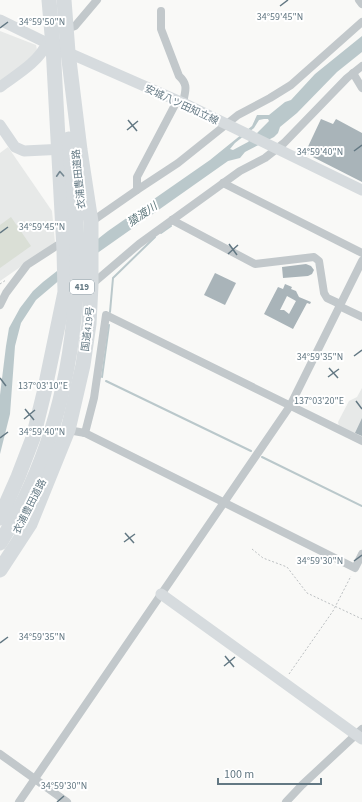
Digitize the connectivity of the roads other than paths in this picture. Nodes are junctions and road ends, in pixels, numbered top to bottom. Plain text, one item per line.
1 (49, 0) edge
2 (55, 0) edge
3 (60, 0) edge
4 (64, 0) edge
5 (97, 0) edge
6 (359, 0) edge
7 (362, 4) edge
8 (162, 11) dead end
9 (0, 20) edge
10 (362, 22) edge
11 (67, 29) junction
12 (50, 44) junction
13 (68, 52) junction
14 (362, 66) edge
15 (353, 73) junction
16 (0, 87) edge
17 (362, 88) edge
18 (180, 102) junction
19 (0, 125) edge
20 (227, 126) junction
21 (58, 149) junction
22 (277, 149) junction
23 (80, 150) junction
24 (72, 171) junction
25 (223, 183) junction
26 (137, 190) junction
27 (362, 190) edge
28 (172, 220) junction
29 (91, 222) junction
30 (64, 245) junction
31 (362, 253) edge
32 (362, 261) edge
33 (91, 280) junction
34 (0, 304) edge
35 (340, 305) junction
36 (362, 317) edge
37 (290, 406) junction
38 (68, 430) junction
39 (85, 434) junction
40 (362, 441) edge
41 (224, 503) junction
42 (0, 518) edge
43 (0, 530) edge
44 (0, 543) edge
45 (362, 554) edge
46 (0, 558) edge
47 (0, 570) edge
48 (161, 594) junction
49 (360, 734) edge
50 (0, 754) edge
51 (35, 780) junction
52 (19, 802) edge
53 (67, 802) edge
54 (286, 802) edge

1 - 12 highway, 419
2 - 24 highway, 衣浦豊田道路 / 419
3 - 46 highway, 衣浦豊田道路 / 419
4 - 11 highway, 国道419号 / 419
5 - 11 street
6 - 7 street
8 - 18 street
9 - 12 street, 安城八ツ田知立線
10 - 20 street
11 - 13 highway, 国道419号 / 419
12 - 13 street, 安城八ツ田知立線
12 - 16 street
12 - 21 highway, 419
13 - 18 street, 安城八ツ田知立線
13 - 23 highway, 国道419号 / 419
14 - 15 street
15 - 17 street
15 - 22 street
18 - 20 street, 安城八ツ田知立線
18 - 26 street
19 - 21 street
20 - 22 street, 安城八ツ田知立線
20 - 26 street
21 - 23 street
30 -> 21 highway, 419
22 - 25 street
22 - 27 street, 安城八ツ田知立線
23 - 29 highway, 国道419号 / 419
24 - 43 highway, 衣浦豊田道路 / 419
24 - 44 highway, 衣浦豊田道路 / 419
25 - 28 street
25 - 31 street
26 - 29 street
28 - 33 street
28 - 35 street
29 - 33 highway, 国道419号 / 419
30 - 34 street
30 - 42 highway, 419
32 - 35 street
33 - 38 highway, 国道419号 / 419
35 - 36 street
35 - 37 street
37 - 39 street
37 - 40 street
37 - 41 street
38 - 39 street
38 - 47 highway, 国道419号 / 419
39 - 41 street
41 - 45 street
41 - 48 street
48 - 49 street
48 - 51 street
49 - 54 street
50 - 51 street
51 - 52 street
51 - 53 street

